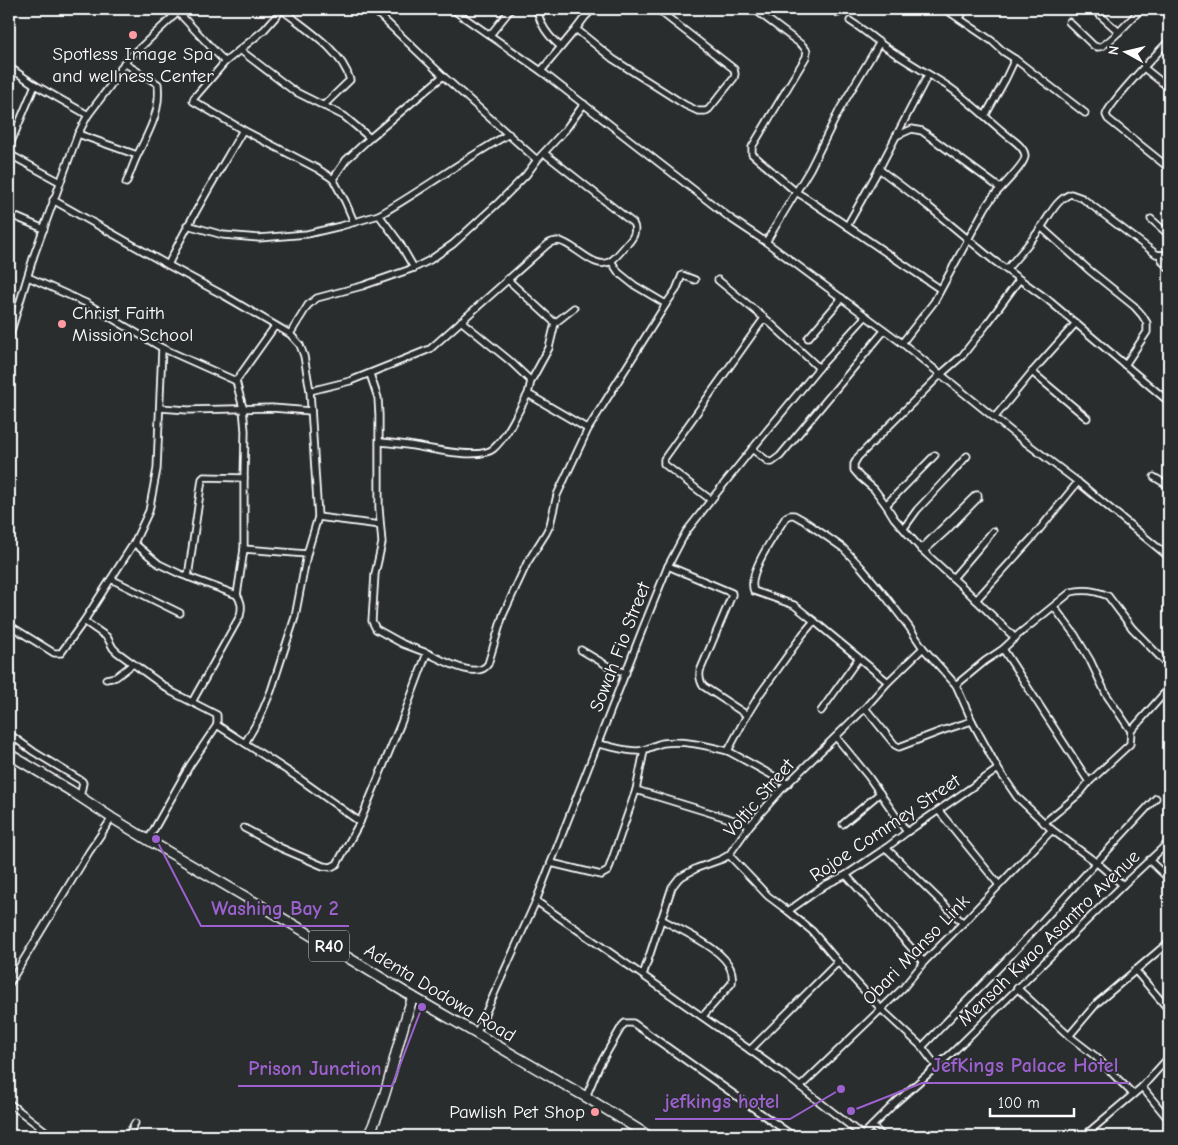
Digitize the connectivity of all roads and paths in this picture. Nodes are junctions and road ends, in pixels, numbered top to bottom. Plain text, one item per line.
1 (166, 9) edge
2 (373, 9) edge
3 (452, 9) edge
4 (511, 9) edge
5 (535, 9) edge
6 (593, 9) edge
7 (657, 9) edge
8 (754, 9) edge
9 (832, 9) edge
10 (945, 9) edge
11 (965, 9) edge
12 (1093, 9) edge
13 (1141, 9) edge
14 (178, 12) edge
15 (838, 13) dead end
16 (960, 18) junction
17 (850, 21) dead end
18 (1069, 22) dead end
19 (576, 29) junction
20 (1118, 32) junction
21 (490, 35) junction
22 (1169, 41) edge
23 (880, 42) junction
24 (561, 47) junction
25 (240, 50) junction
26 (1015, 59) junction
27 (225, 62) junction
28 (124, 63) junction
29 (9, 67) edge
30 (1144, 68) junction
31 (541, 71) junction
32 (928, 75) junction
33 (443, 76) junction
34 (36, 85) junction
35 (1169, 88) edge
36 (584, 104) junction
37 (322, 106) junction
38 (1085, 113) dead end
39 (88, 115) junction
40 (985, 116) junction
41 (243, 130) junction
42 (78, 134) junction
43 (509, 134) junction
44 (896, 136) junction
45 (370, 138) junction
46 (9, 147) edge
47 (544, 153) junction
48 (9, 154) edge
49 (138, 155) junction
50 (537, 160) junction
51 (1169, 168) edge
52 (879, 169) junction
53 (333, 179) junction
54 (60, 182) junction
55 (126, 184) dead end
56 (1000, 188) junction
57 (796, 192) junction
58 (53, 200) junction
59 (9, 214) edge
60 (379, 215) junction
61 (1151, 219) dead end
62 (354, 222) junction
63 (187, 225) junction
64 (847, 226) junction
65 (1041, 227) junction
66 (44, 229) junction
67 (1169, 235) edge
68 (968, 238) junction
69 (766, 242) junction
70 (1169, 253) edge
71 (1160, 255) junction
72 (611, 261) junction
73 (168, 265) junction
74 (414, 268) junction
75 (1169, 268) edge
76 (1007, 269) junction
77 (28, 277) junction
78 (507, 279) junction
79 (694, 280) dead end
80 (718, 280) dead end
81 (1019, 280) junction
82 (940, 289) junction
83 (842, 298) junction
84 (666, 304) junction
85 (574, 308) dead end
86 (866, 316) junction
87 (461, 321) junction
88 (768, 321) junction
89 (555, 323) junction
90 (1076, 323) junction
91 (275, 326) junction
92 (884, 330) junction
93 (290, 334) junction
94 (9, 338) edge
95 (808, 338) dead end
96 (902, 343) junction
97 (162, 348) junction
98 (1125, 365) junction
99 (819, 368) junction
100 (1032, 372) junction
101 (370, 374) junction
102 (940, 375) junction
103 (236, 381) junction
104 (531, 382) junction
105 (310, 391) junction
106 (528, 394) junction
107 (1169, 402) edge
108 (160, 408) junction
109 (243, 408) junction
110 (311, 411) junction
111 (995, 417) junction
112 (1087, 418) dead end
113 (588, 429) junction
114 (380, 442) junction
115 (752, 449) junction
116 (935, 455) dead end
117 (967, 456) dead end
118 (1154, 476) dead end
119 (244, 478) junction
120 (1078, 482) junction
121 (1169, 486) edge
122 (711, 500) junction
123 (886, 505) junction
124 (958, 516) dead end
125 (318, 517) junction
126 (380, 525) junction
127 (904, 528) junction
128 (993, 531) dead end
129 (134, 543) junction
130 (244, 549) junction
131 (923, 550) junction
132 (307, 554) junction
133 (1169, 557) edge
134 (668, 566) junction
135 (188, 577) junction
136 (953, 578) junction
137 (111, 579) junction
138 (237, 595) junction
139 (976, 600) junction
140 (1054, 606) junction
141 (180, 613) dead end
142 (84, 621) junction
143 (814, 621) junction
144 (9, 625) edge
145 (1015, 638) junction
146 (923, 648) junction
147 (1004, 649) junction
148 (582, 650) dead end
149 (427, 653) junction
150 (858, 658) junction
151 (133, 664) junction
152 (1169, 666) edge
153 (626, 673) junction
154 (106, 678) dead end
155 (888, 682) junction
156 (956, 684) junction
157 (1169, 688) edge
158 (192, 702) junction
159 (865, 708) junction
160 (821, 711) dead end
161 (746, 714) junction
162 (972, 721) junction
163 (217, 725) junction
164 (1131, 731) junction
165 (9, 734) edge
166 (836, 737) junction
167 (245, 743) junction
168 (598, 744) junction
169 (644, 751) junction
170 (728, 751) junction
171 (9, 754) edge
172 (998, 770) junction
173 (1089, 782) junction
174 (788, 784) junction
175 (636, 790) junction
176 (880, 793) junction
177 (80, 798) junction
178 (1156, 798) dead end
179 (939, 811) junction
180 (112, 818) junction
181 (360, 822) junction
182 (1044, 823) junction
183 (843, 824) dead end
184 (750, 825) junction
185 (244, 828) dead end
186 (1052, 830) junction
187 (907, 832) junction
188 (148, 840) junction
189 (1169, 842) edge
190 (886, 848) junction
191 (729, 855) junction
192 (1149, 860) junction
193 (551, 863) junction
194 (1097, 864) junction
195 (846, 875) junction
196 (1169, 878) edge
197 (998, 885) junction
198 (1123, 885) junction
199 (536, 901) junction
200 (788, 911) junction
201 (661, 919) junction
202 (963, 923) junction
203 (1169, 942) edge
204 (838, 962) junction
205 (924, 962) junction
206 (1135, 970) junction
207 (643, 975) junction
208 (9, 984) edge
209 (1017, 988) junction
210 (413, 997) junction
211 (881, 1009) junction
212 (1169, 1010) edge
213 (703, 1016) junction
214 (476, 1034) junction
215 (1070, 1036) junction
216 (922, 1047) junction
217 (750, 1050) junction
218 (1169, 1057) edge
219 (937, 1067) junction
220 (800, 1087) junction
221 (1142, 1087) junction
222 (1133, 1094) junction
223 (586, 1097) junction
224 (9, 1103) edge
225 (1169, 1120) edge
226 (135, 1123) dead end
227 (872, 1126) junction
228 (52, 1136) edge
229 (128, 1136) edge
230 (368, 1136) edge
231 (649, 1136) edge
232 (793, 1136) edge
233 (862, 1136) edge
234 (882, 1136) edge
235 (1084, 1136) edge

1 - 14 street
2 - 33 street
3 - 21 street
4 - 21 street
5 - 24 street
6 - 19 street
7 - 19 street
8 - 57 street
9 - 15 street
10 - 16 street
11 - 16 street
12 - 20 street
13 - 20 street
14 - 27 street
14 - 28 street
16 - 26 street
17 - 23 street
18 - 20 street
19 - 24 street
21 - 31 street
22 - 30 street
23 - 32 street
23 - 57 street
24 - 31 street
25 - 27 street
25 - 37 street
25 - 37 street
26 - 38 street
26 - 40 street
27 - 41 street
28 - 39 street
28 - 49 street
29 - 34 street
30 - 35 street
30 - 51 street
31 - 36 street
32 - 40 street
32 - 44 street
33 - 43 street
33 - 45 street
34 - 39 street
34 - 46 street
36 - 47 street
36 - 69 street
37 - 45 street
39 - 42 street
40 - 56 street
41 - 53 street
41 - 63 street
42 - 49 street
42 - 54 street
43 - 50 street
43 - 60 street
44 - 52 street
44 - 56 street
45 - 53 street
47 - 50 street
47 - 72 street
48 - 54 street
49 - 55 street
50 - 74 street
52 - 64 street
52 - 68 street
53 - 62 street
54 - 58 street
56 - 68 street
57 - 64 street
57 - 69 street
58 - 66 street
58 - 73 street
59 - 66 street
60 - 62 street
60 - 74 street
61 - 67 street
62 - 63 street
63 - 73 street
64 - 82 street
65 - 71 street
65 - 76 street
65 - 98 street
66 - 77 street
68 - 76 street
68 - 82 street
69 - 83 street
70 - 71 street
71 - 75 street
72 - 78 street
72 - 84 street
73 - 91 street
74 - 93 street
76 - 81 street
77 - 94 street
77 - 97 street
78 - 87 street
78 - 89 street
79 - 84 street
80 - 88 street
81 - 90 street
81 - 102 street
82 - 96 street
83 - 86 street
83 - 95 street
84 - 113 street
85 - 89 street
86 - 92 street
86 - 99 street, Sowah Fio Street
87 - 101 street
87 - 104 street
88 - 99 street
88 - 122 street
89 - 104 street
90 - 98 street
90 - 100 street
91 - 93 street
91 - 103 street
92 - 96 street
92 - 115 street
93 - 105 street
96 - 102 street
97 - 103 street
97 - 108 street
98 - 107 street
99 - 115 street, Sowah Fio Street
100 - 111 street
100 - 112 street
101 - 105 street
101 - 114 street
102 - 111 street
102 - 123 street
103 - 109 street
104 - 106 street
105 - 110 street
106 - 113 street
106 - 114 street
108 - 109 street
108 - 129 street
109 - 110 street
109 - 119 street
110 - 125 street
111 - 120 street
113 - 149 street
114 - 126 street
115 - 122 street, Sowah Fio Street
116 - 123 street
117 - 127 street
118 - 121 street
119 - 130 street
119 - 135 street
120 - 133 street
120 - 139 street
122 - 134 street, Sowah Fio Street
123 - 127 street
124 - 131 street
125 - 126 street
125 - 132 street
126 - 149 street
127 - 131 street
128 - 136 street
129 - 135 street
129 - 137 street
130 - 132 street
130 - 138 street
131 - 136 street
132 - 167 street
134 - 153 street, Sowah Fio Street
134 - 161 street
135 - 138 street
136 - 139 street
137 - 141 street
137 - 142 street
138 - 158 street
139 - 145 street
140 - 145 street
140 - 152 street
140 - 164 street
142 - 144 street
142 - 151 street
143 - 146 street
143 - 150 street
143 - 161 street
145 - 147 street
146 - 155 street, Voltic Street
146 - 156 street
147 - 156 street
147 - 173 street
148 - 153 street
149 - 181 street
150 - 155 street
150 - 160 street
151 - 154 street
151 - 158 street
153 - 168 street, Sowah Fio Street
155 - 159 street, Voltic Street
156 - 162 street
157 - 164 street
158 - 163 street
159 - 162 street
159 - 166 street, Voltic Street
161 - 170 street
162 - 172 street
163 - 167 street
163 - 188 street
164 - 173 street
165 - 177 street
166 - 174 street, Voltic Street
166 - 176 street
167 - 181 street
168 - 169 street
168 - 193 street, Sowah Fio Street
169 - 170 street
169 - 175 street
170 - 174 street
171 - 177 main road, Adenta Dodowa Road / R40
172 - 179 street, Rojoe Commey Street
172 - 182 street
173 - 182 street
174 - 184 street, Voltic Street
175 - 184 street
175 - 193 street
176 - 183 street
176 - 187 street
177 - 180 main road, Adenta Dodowa Road / R40
178 - 194 street
179 - 187 street, Rojoe Commey Street
179 - 197 street
180 - 188 main road, Adenta Dodowa Road / R40
180 - 208 street
181 - 185 street
182 - 186 street
184 - 191 street, Voltic Street
186 - 194 street
186 - 197 street, Obari Manso Link
187 - 190 street, Rojoe Commey Street
188 - 210 main road, Adenta Dodowa Road / R40
189 - 192 street, Mensah Kwao Asantro Avenue
190 - 195 street, Rojoe Commey Street
190 - 202 street
191 - 200 street
191 - 201 street, Voltic Street
192 - 196 street
192 - 198 street, Mensah Kwao Asantro Avenue
193 - 199 street, Sowah Fio Street
194 - 198 street
194 - 216 street
195 - 200 street, Rojoe Commey Street
195 - 205 street
197 - 202 street, Obari Manso Link
198 - 209 street, Mensah Kwao Asantro Avenue
199 - 207 street
199 - 214 street, Sowah Fio Street
200 - 204 street
201 - 207 street, Voltic Street
201 - 213 street
202 - 205 street, Obari Manso Link
203 - 206 street
204 - 211 street
204 - 217 street
205 - 211 street, Obari Manso Link
206 - 212 street
206 - 215 street
207 - 213 street
209 - 215 street
209 - 219 street, Mensah Kwao Asantro Avenue
210 - 214 main road, Adenta Dodowa Road / R40
210 - 230 main road
211 - 216 street
211 - 220 street, Obari Manso Link
213 - 217 street
214 - 223 main road, Adenta Dodowa Road / R40
215 - 222 street
216 - 219 street
217 - 220 street
218 - 221 street
219 - 227 street, Mensah Kwao Asantro Avenue
220 - 233 street
221 - 222 street
221 - 225 street
222 - 235 street
223 - 231 main road, Adenta Dodowa Road / R40
223 - 232 street
224 - 228 street
226 - 229 street
227 - 233 street, Mensah Kwao Asantro Avenue
227 - 234 street

